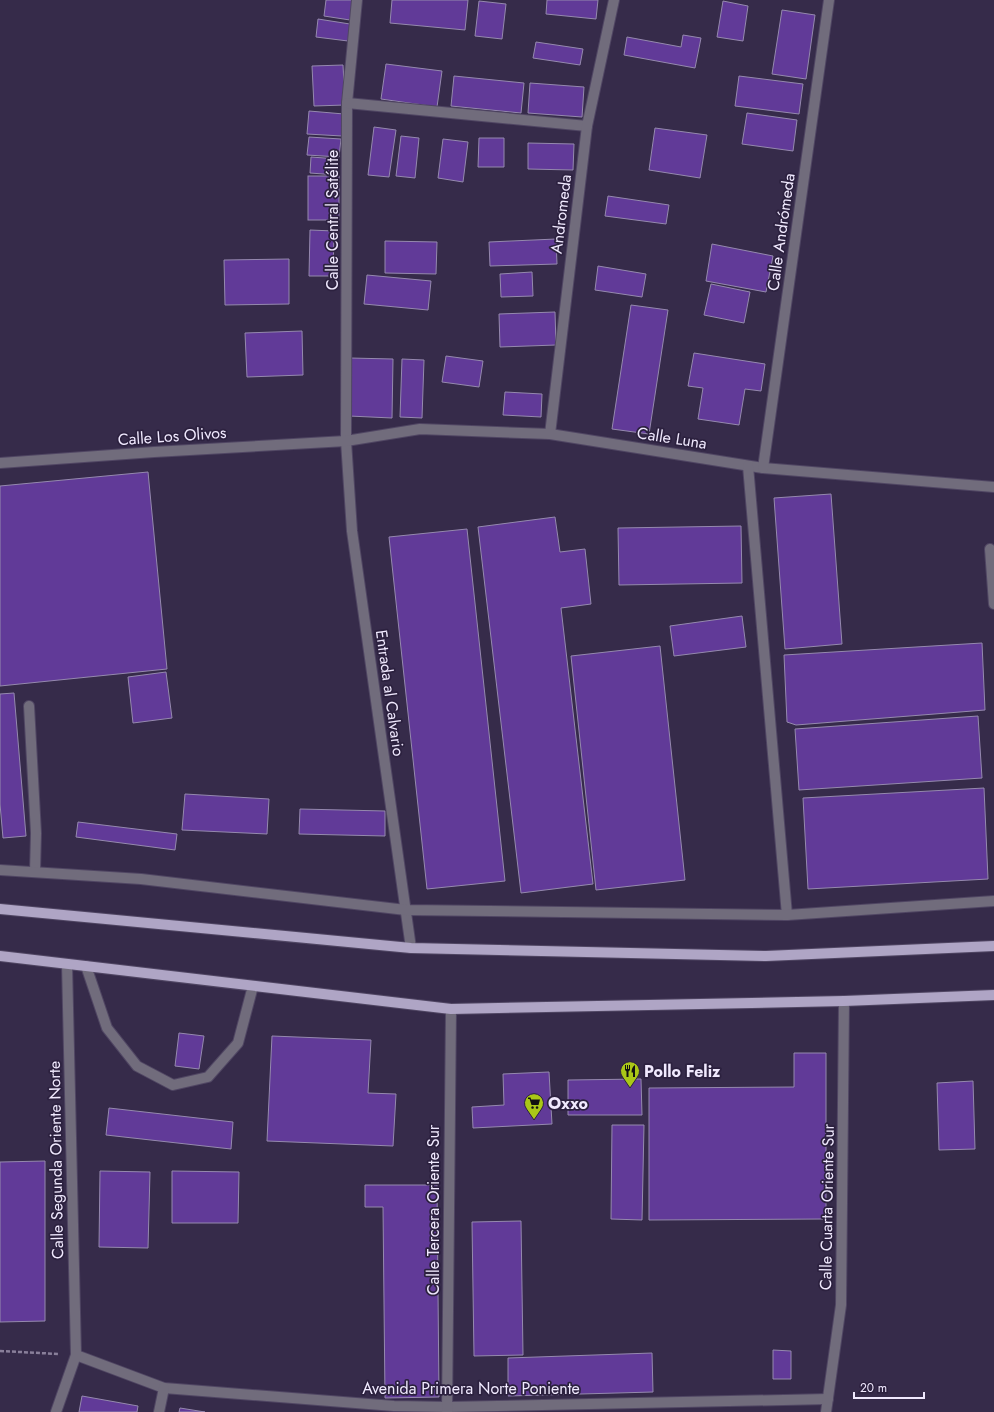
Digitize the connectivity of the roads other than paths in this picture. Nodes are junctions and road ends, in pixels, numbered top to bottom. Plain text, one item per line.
1 (357, 0) edge
2 (614, 0) edge
3 (829, 0) edge
4 (347, 103) junction
5 (587, 126) junction
6 (550, 434) junction
7 (346, 441) junction
8 (0, 463) edge
9 (748, 466) junction
10 (763, 468) junction
11 (994, 487) edge
12 (990, 549) dead end
13 (994, 604) edge
14 (29, 706) dead end
15 (0, 870) edge
16 (35, 872) junction
17 (994, 901) edge
18 (0, 909) edge
19 (406, 910) junction
20 (787, 915) junction
21 (994, 946) edge
22 (411, 948) junction
23 (0, 956) edge
24 (67, 964) junction
25 (86, 966) junction
26 (254, 986) junction
27 (994, 995) edge
28 (844, 1001) junction
29 (451, 1009) junction
30 (76, 1356) junction
31 (164, 1388) junction
32 (828, 1400) junction
33 (447, 1409) edge
34 (56, 1412) edge
35 (159, 1412) edge
36 (826, 1412) edge

1 - 4 street, Calle Central Satélite
2 - 5 street, Andromeda
3 - 10 street, Calle Andrómeda
4 - 5 street
4 - 7 street, Calle Central Satélite
5 - 6 street, Andromeda
6 - 7 street, Calle Luna
6 - 9 street, Calle Luna
7 - 8 street, Calle Los Olivos
7 - 19 street, Entrada al Calvario
9 - 10 street, Calle Luna
9 - 20 street
10 - 11 street, Calle Luna
12 - 13 street
14 - 16 street
15 - 16 street
16 - 19 street
17 - 20 street
18 - 22 main road
19 - 20 street
19 - 22 street, Entrada al Calvario
21 - 22 main road
23 - 24 main road
24 - 25 main road
24 - 30 street, Calle Segunda Oriente Norte
25 - 26 main road
25 - 26 street
26 - 29 main road
27 - 28 main road
28 - 29 main road
28 - 32 street, Calle Cuarta Oriente Sur
29 - 33 street, Calle Tercera Oriente Sur
30 - 31 street, Avenida Primera Norte Poniente
30 - 34 street
31 - 33 street, Avenida Primera Norte Poniente
31 - 35 street
32 - 33 street, Avenida Primera Norte Poniente
32 - 36 street, Calle Cuarta Oriente Sur

